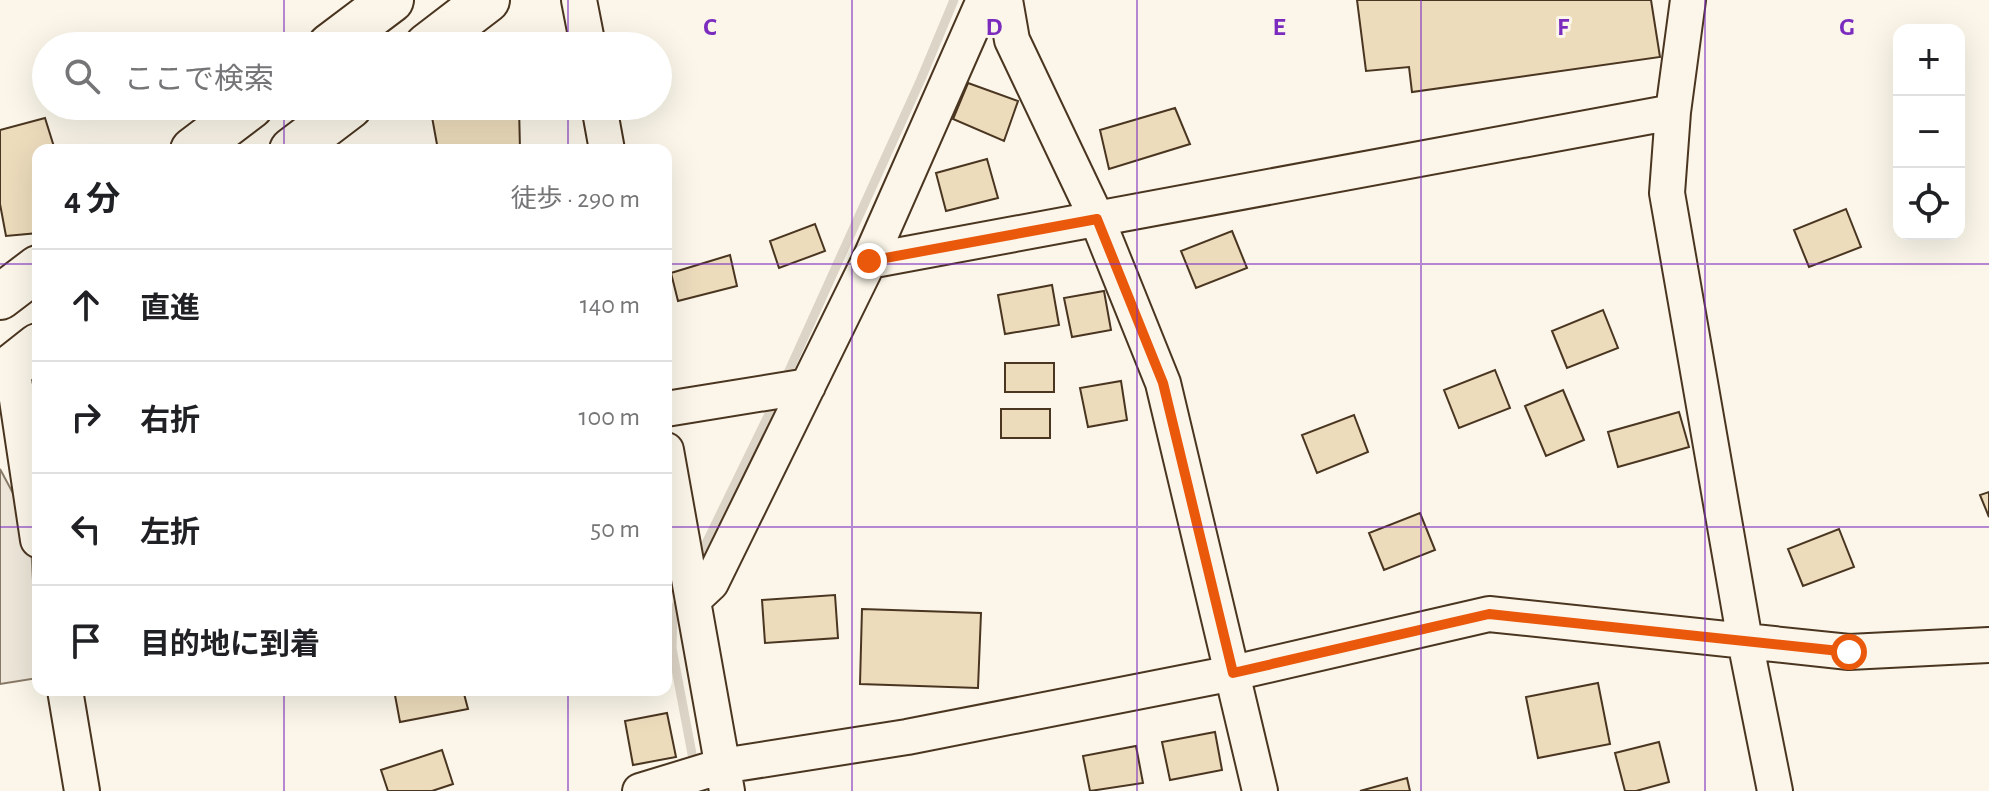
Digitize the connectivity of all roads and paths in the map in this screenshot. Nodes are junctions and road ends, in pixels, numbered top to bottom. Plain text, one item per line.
1 (391, 0) edge
2 (487, 0) edge
3 (579, 0) edge
4 (984, 0) edge
5 (1005, 0) edge
6 (1688, 0) edge
7 (349, 32) edge
8 (445, 32) edge
9 (585, 32) edge
10 (1673, 112) junction
11 (233, 120) edge
12 (332, 120) edge
13 (602, 120) edge
14 (201, 144) edge
15 (300, 144) edge
16 (606, 144) edge
17 (1097, 219) junction
18 (869, 261) junction
19 (32, 273) edge
20 (0, 297) edge
21 (17, 363) edge
22 (808, 386) junction
23 (672, 408) edge
24 (672, 482) edge
25 (32, 489) edge
26 (694, 599) junction
27 (1745, 641) junction
28 (1989, 645) edge
29 (1233, 673) junction
30 (66, 696) edge
31 (724, 779) edge
32 (82, 791) edge
33 (640, 791) edge
34 (1260, 791) edge
35 (1775, 791) edge

1 - 7 highway
2 - 8 highway
3 - 9 street
4 - 18 street
5 - 17 street
6 - 10 street
10 - 17 street
10 - 27 street
11 - 14 highway
12 - 15 highway
13 - 16 street
17 - 18 street
17 - 29 street
18 - 22 street
19 - 20 highway
21 - 25 street
22 - 23 street
22 - 26 street
24 - 26 street
26 - 31 street
27 - 28 street
27 - 29 street
27 - 35 street
29 - 31 street
29 - 34 street
30 - 32 street
31 - 33 street

